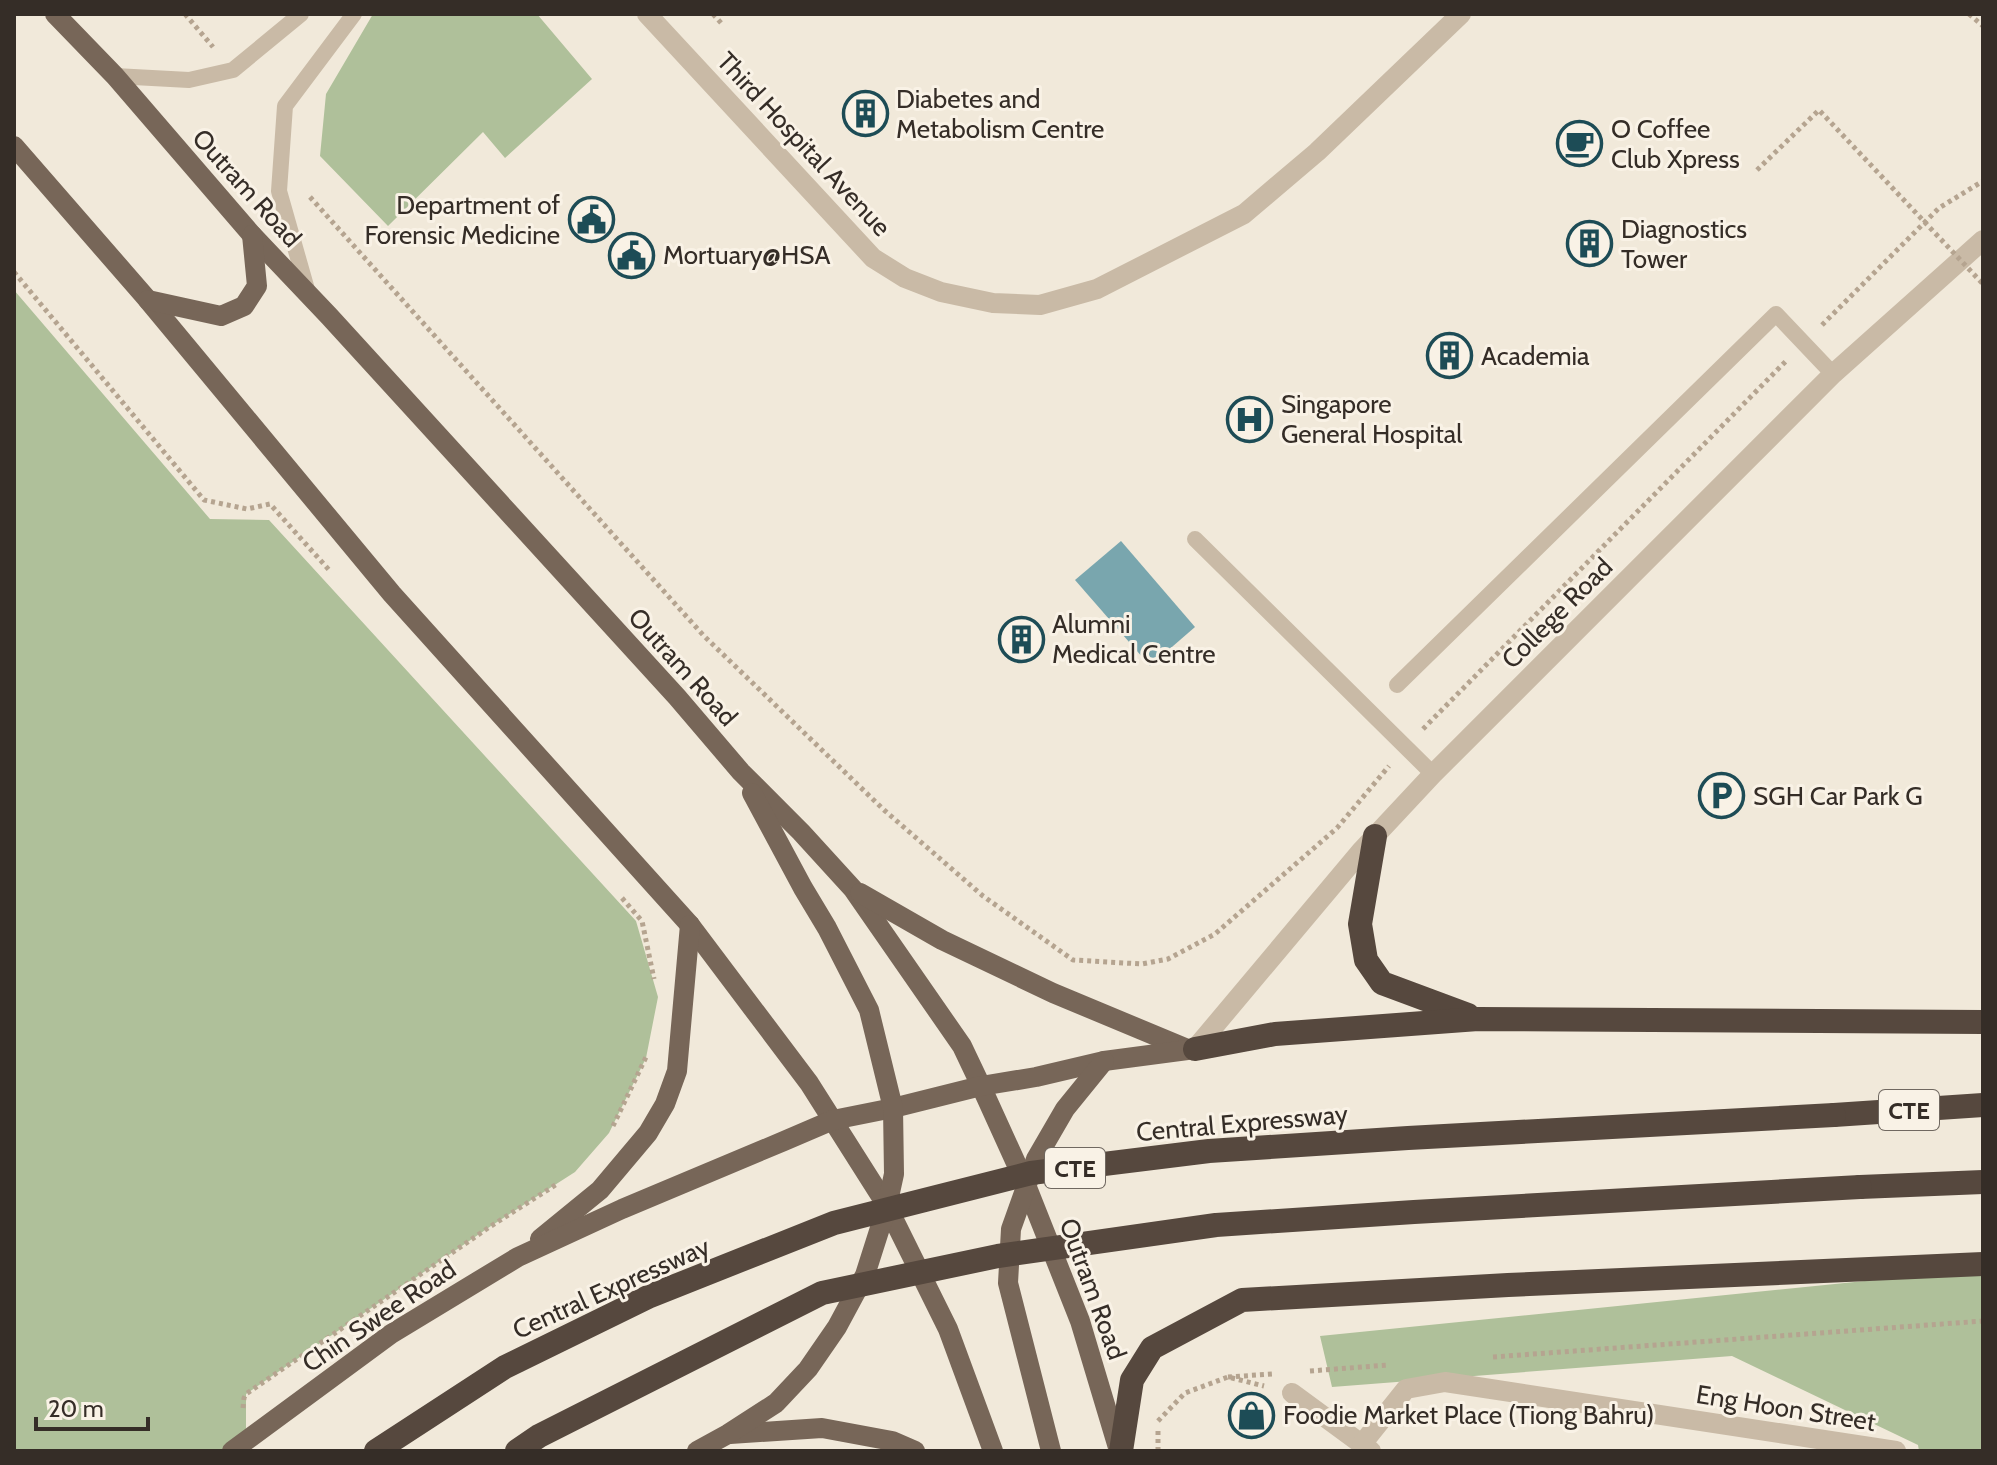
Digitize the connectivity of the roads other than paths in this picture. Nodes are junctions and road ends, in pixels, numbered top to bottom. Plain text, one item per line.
1 (55, 14) edge
2 (301, 14) edge
3 (354, 14) edge
4 (647, 14) edge
5 (1461, 14) edge
6 (115, 76) junction
7 (14, 146) edge
8 (252, 235) junction
9 (1983, 240) edge
10 (308, 295) junction
11 (148, 300) junction
12 (1833, 374) junction
13 (1195, 539) dead end
14 (1397, 685) dead end
15 (741, 772) junction
16 (1433, 774) junction
17 (1375, 836) junction
18 (853, 889) junction
19 (690, 925) junction
20 (1478, 1019) junction
21 (1983, 1022) edge
22 (1191, 1049) junction
23 (1104, 1061) junction
24 (981, 1086) junction
25 (1983, 1105) edge
26 (893, 1108) junction
27 (833, 1120) junction
28 (1983, 1182) edge
29 (1026, 1185) junction
30 (887, 1206) junction
31 (518, 1257) junction
32 (1983, 1264) edge
33 (1292, 1393) road end
34 (728, 1434) junction
35 (239, 1446) edge
36 (1367, 1448) edge
37 (376, 1451) edge
38 (517, 1451) edge
39 (697, 1451) edge
40 (915, 1451) edge
41 (993, 1451) edge
42 (1051, 1451) edge
43 (1120, 1451) edge
44 (1896, 1451) edge

1 - 6 main road, Outram Road
2 - 6 lane
3 - 10 lane
4 - 5 street, Third Hospital Avenue
6 - 8 main road, Outram Road
7 - 11 main road
8 - 10 main road, Outram Road
8 - 11 main road
9 - 12 street, College Road
10 - 15 main road, Outram Road
11 - 19 main road
12 - 14 lane
12 - 16 street, College Road
13 - 16 lane
15 - 18 main road, Outram Road
15 - 26 main road
16 - 17 street, College Road
17 - 20 highway
17 - 22 street, College Road
18 - 22 main road
18 - 24 main road, Outram Road
19 - 27 main road
19 - 31 main road
20 - 21 highway
20 - 22 highway
22 - 23 main road
23 - 24 main road
23 - 29 main road
24 - 26 main road
24 - 29 main road, Outram Road
25 - 37 highway, Central Expressway / CTE, bridge
26 - 27 main road
26 - 30 main road
27 - 30 main road
27 - 31 main road
28 - 38 highway, bridge
29 - 42 main road
29 - 43 main road, Outram Road
30 - 34 main road
30 - 41 main road
31 - 35 main road, Chin Swee Road
32 - 43 highway
33 - 36 street, Eng Hoon Street
34 - 39 main road
34 - 40 main road
36 - 44 street, Eng Hoon Street

